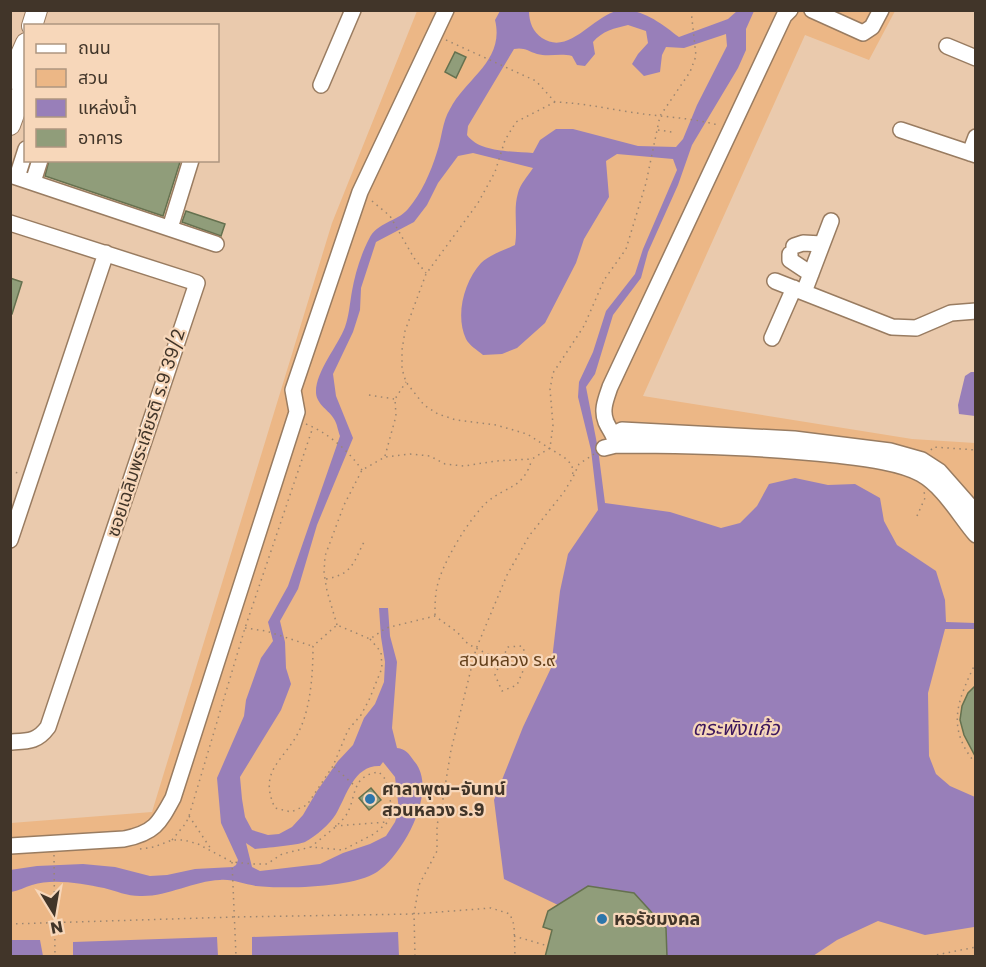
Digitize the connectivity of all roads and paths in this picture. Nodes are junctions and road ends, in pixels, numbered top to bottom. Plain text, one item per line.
1 (353, 10) edge
2 (446, 10) edge
3 (696, 10) edge
4 (790, 10) edge
5 (812, 10) edge
6 (881, 10) edge
7 (691, 11) edge
8 (435, 33) junction
9 (947, 46) dead end
10 (24, 48) edge
11 (975, 58) edge
12 (10, 80) edge
13 (321, 85) dead end
14 (555, 102) junction
15 (22, 106) edge
16 (660, 116) junction
17 (710, 123) dead end
18 (10, 125) edge
19 (657, 130) junction
20 (901, 130) dead end
21 (672, 132) dead end
22 (975, 137) edge
23 (24, 154) edge
24 (973, 154) edge
25 (39, 162) edge
26 (190, 162) edge
27 (14, 176) edge
28 (33, 182) junction
29 (360, 192) junction
30 (831, 221) dead end
31 (10, 223) edge
32 (170, 228) junction
33 (216, 244) dead end
34 (822, 244) junction
35 (106, 253) junction
36 (426, 274) junction
37 (811, 274) junction
38 (775, 281) dead end
39 (799, 290) junction
40 (975, 311) edge
41 (771, 338) dead end
42 (406, 382) junction
43 (369, 395) dead end
44 (395, 399) junction
45 (295, 419) junction
46 (313, 427) junction
47 (612, 442) junction
48 (550, 448) junction
49 (975, 450) edge
50 (385, 457) junction
51 (532, 459) junction
52 (921, 466) junction
53 (362, 470) junction
54 (573, 477) junction
55 (975, 513) edge
56 (917, 516) dead end
57 (975, 535) edge
58 (10, 540) edge
59 (365, 540) dead end
60 (325, 580) junction
61 (435, 616) junction
62 (337, 625) junction
63 (245, 628) junction
64 (370, 639) junction
65 (313, 646) junction
66 (476, 649) junction
67 (501, 661) junction
68 (975, 662) edge
69 (10, 742) edge
70 (975, 764) edge
71 (333, 766) junction
72 (355, 785) junction
73 (189, 816) junction
74 (388, 822) junction
75 (335, 826) junction
76 (172, 840) junction
77 (10, 846) edge
78 (311, 847) junction
79 (138, 849) dead end
80 (211, 850) junction
81 (55, 852) dead end
82 (233, 862) junction
83 (414, 914) junction
84 (234, 917) junction
85 (10, 924) edge
86 (54, 924) junction
87 (514, 936) junction
88 (548, 946) dead end
89 (975, 947) edge
90 (55, 957) edge
91 (236, 957) edge
92 (415, 957) edge
93 (515, 957) edge
94 (931, 957) edge

1 - 13 street
2 - 8 street
3 - 7 path
4 - 47 street
5 - 6 street
7 - 16 path
8 - 14 path
8 - 29 street
9 - 11 street
10 - 12 main road
14 - 16 path
14 - 36 path
15 - 18 main road
16 - 17 path
16 - 19 path
19 - 21 path
19 - 48 path
20 - 24 street
22 - 24 street
23 - 27 street
25 - 28 street
26 - 32 street
27 - 28 street
28 - 32 street
29 - 36 path
29 - 45 street
30 - 34 street
31 - 35 street, ซอยเฉลิมพระเกียรติ ร.9 39/2
32 - 33 street
34 - 37 street
34 - 37 street
35 - 58 street
35 - 69 street, ซอยเฉลิมพระเกียรติ ร.9 39/2
36 - 42 path
37 - 39 street
38 - 39 street
39 - 40 street
39 - 41 street
42 - 44 path
42 - 48 path
43 - 44 path
44 - 50 path
45 - 46 path
45 - 77 street
46 - 53 path
46 - 63 path
47 - 52 street
47 - 54 path
48 - 51 path
48 - 54 path
49 - 52 path
50 - 51 path
50 - 53 path
51 - 61 path
52 - 55 street
52 - 56 path
52 - 57 street
53 - 60 path
54 - 66 path
59 - 60 path
60 - 62 path
61 - 64 path
61 - 66 path
62 - 64 path
62 - 65 path
63 - 65 path
63 - 73 path
64 - 71 path
65 - 71 path
66 - 67 path
66 - 83 path
67 - 67 path
68 - 70 path
71 - 72 path
72 - 74 path
72 - 75 path
73 - 76 path
73 - 80 path
74 - 75 path
74 - 78 path
75 - 78 path
76 - 79 path
76 - 80 path
78 - 82 path
80 - 82 path
81 - 86 path
82 - 84 path
83 - 84 path
83 - 87 path
83 - 92 path
84 - 86 path
84 - 91 path
85 - 86 path
86 - 90 path
87 - 88 path
87 - 93 path
89 - 94 path

